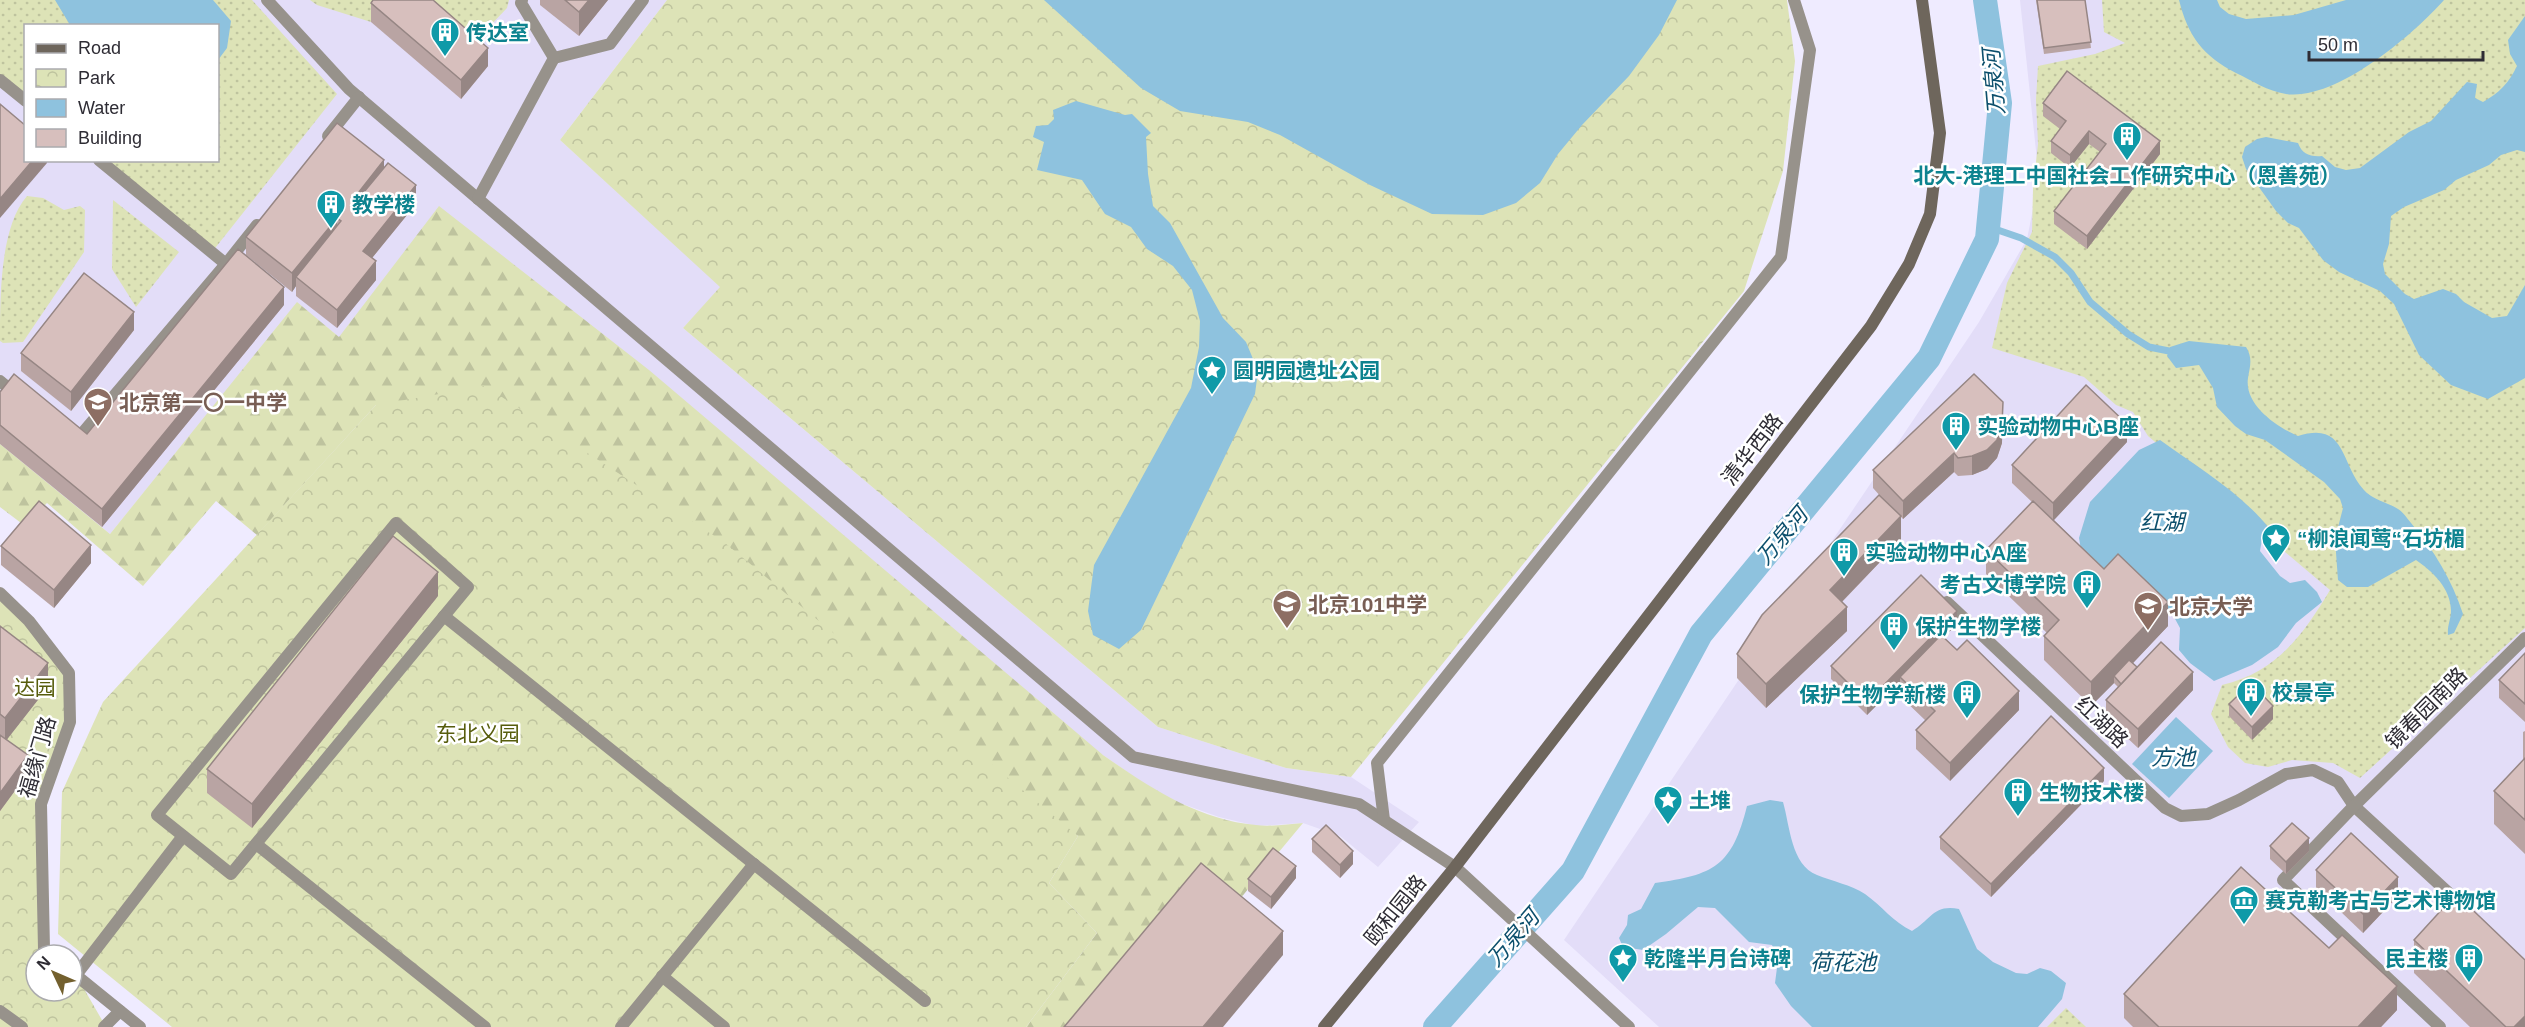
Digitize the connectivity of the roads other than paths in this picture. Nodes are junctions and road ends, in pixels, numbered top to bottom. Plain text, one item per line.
1 (267, 0) edge
2 (522, 0) edge
3 (643, 0) edge
4 (1794, 0) edge
5 (1922, 0) edge
6 (554, 58) junction
7 (0, 80) edge
8 (24, 98) edge
9 (359, 98) junction
10 (320, 146) edge
11 (101, 162) edge
12 (478, 199) junction
13 (268, 210) edge
14 (226, 264) junction
15 (0, 381) edge
16 (32, 407) edge
17 (66, 435) edge
18 (1933, 590) edge
19 (0, 593) edge
20 (444, 616) junction
21 (2525, 638) edge
22 (2354, 806) junction
23 (1383, 820) junction
24 (183, 836) junction
25 (256, 844) junction
26 (754, 864) junction
27 (1455, 867) junction
28 (2474, 916) edge
29 (44, 943) edge
30 (84, 961) edge
31 (662, 976) junction
32 (84, 982) edge
33 (925, 1001) dead end
34 (0, 1011) edge
35 (120, 1011) junction
36 (22, 1027) edge
37 (104, 1027) edge
38 (140, 1027) edge
39 (485, 1027) edge
40 (621, 1027) edge
41 (724, 1027) edge
42 (1324, 1027) edge
43 (1629, 1027) edge
44 (2440, 1027) edge

1 - 9 street
2 - 6 street
3 - 6 street
4 - 23 street
5 - 27 main road, 清华西路
6 - 12 street
7 - 8 street
9 - 10 street
9 - 12 street
11 - 14 street
12 - 23 street
13 - 14 street
14 - 17 street
15 - 16 street
18 - 22 street, 红湖路
19 - 29 street, 福缘门路
20 - 24 street
20 - 25 street
20 - 26 street
21 - 22 street, 镜春园南路
22 - 28 street, 红湖路
22 - 44 street, 镜春园南路
23 - 27 street
24 - 25 street
24 - 30 street
25 - 39 street
26 - 31 street
26 - 33 street
27 - 42 main road, 颐和园路
27 - 43 street, 颐和园路
31 - 40 street
31 - 41 street
32 - 35 street
34 - 36 street
35 - 37 street
35 - 38 street

